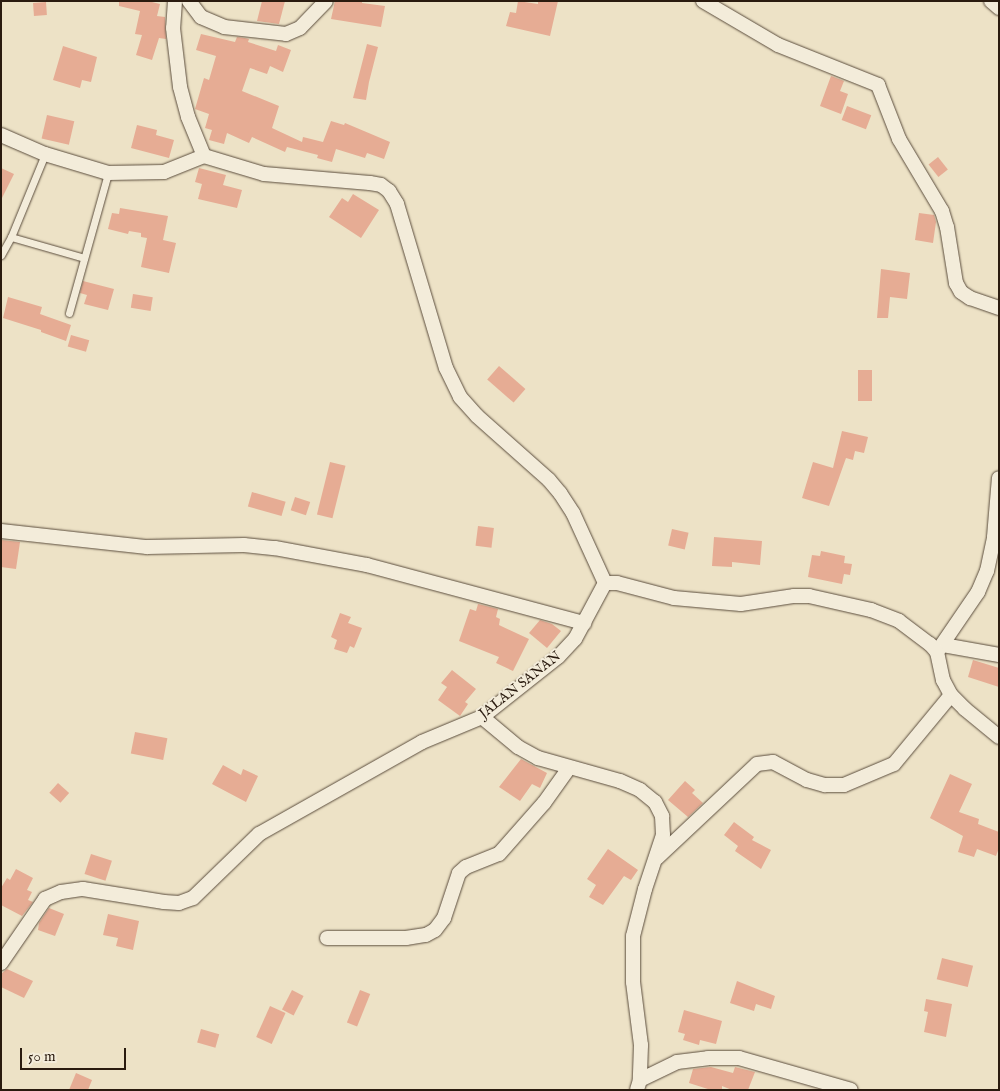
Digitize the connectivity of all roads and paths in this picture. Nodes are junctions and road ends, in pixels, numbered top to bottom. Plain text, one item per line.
1 (175, 1) edge
2 (189, 1) edge
3 (326, 1) edge
4 (703, 1) edge
5 (991, 1) edge
6 (999, 8) edge
7 (1, 135) edge
8 (45, 154) junction
9 (204, 156) junction
10 (108, 173) junction
11 (11, 236) junction
12 (1, 256) edge
13 (84, 258) junction
14 (999, 308) edge
15 (69, 313) dead end
16 (999, 478) edge
17 (1, 531) edge
18 (605, 583) junction
19 (584, 623) junction
20 (940, 649) junction
21 (999, 655) edge
22 (951, 695) junction
23 (482, 717) junction
24 (999, 737) edge
25 (569, 768) junction
26 (657, 858) junction
27 (326, 938) dead end
28 (1, 964) edge
29 (638, 1085) edge
30 (851, 1090) edge

1 - 9 street
2 - 3 street
4 - 14 street
5 - 6 street
7 - 8 street
8 - 10 street
8 - 11 lane
9 - 10 street
9 - 18 street
10 - 13 lane
11 - 12 lane
11 - 13 lane
13 - 15 lane
16 - 20 street
17 - 19 street
18 - 19 street, JALAN SANAN
18 - 20 street
19 - 23 street, JALAN SANAN
20 - 21 street
20 - 22 street
22 - 24 street
22 - 26 street
23 - 25 street
23 - 28 street, JALAN SANAN
25 - 26 street
25 - 27 street
26 - 29 street
29 - 30 street

